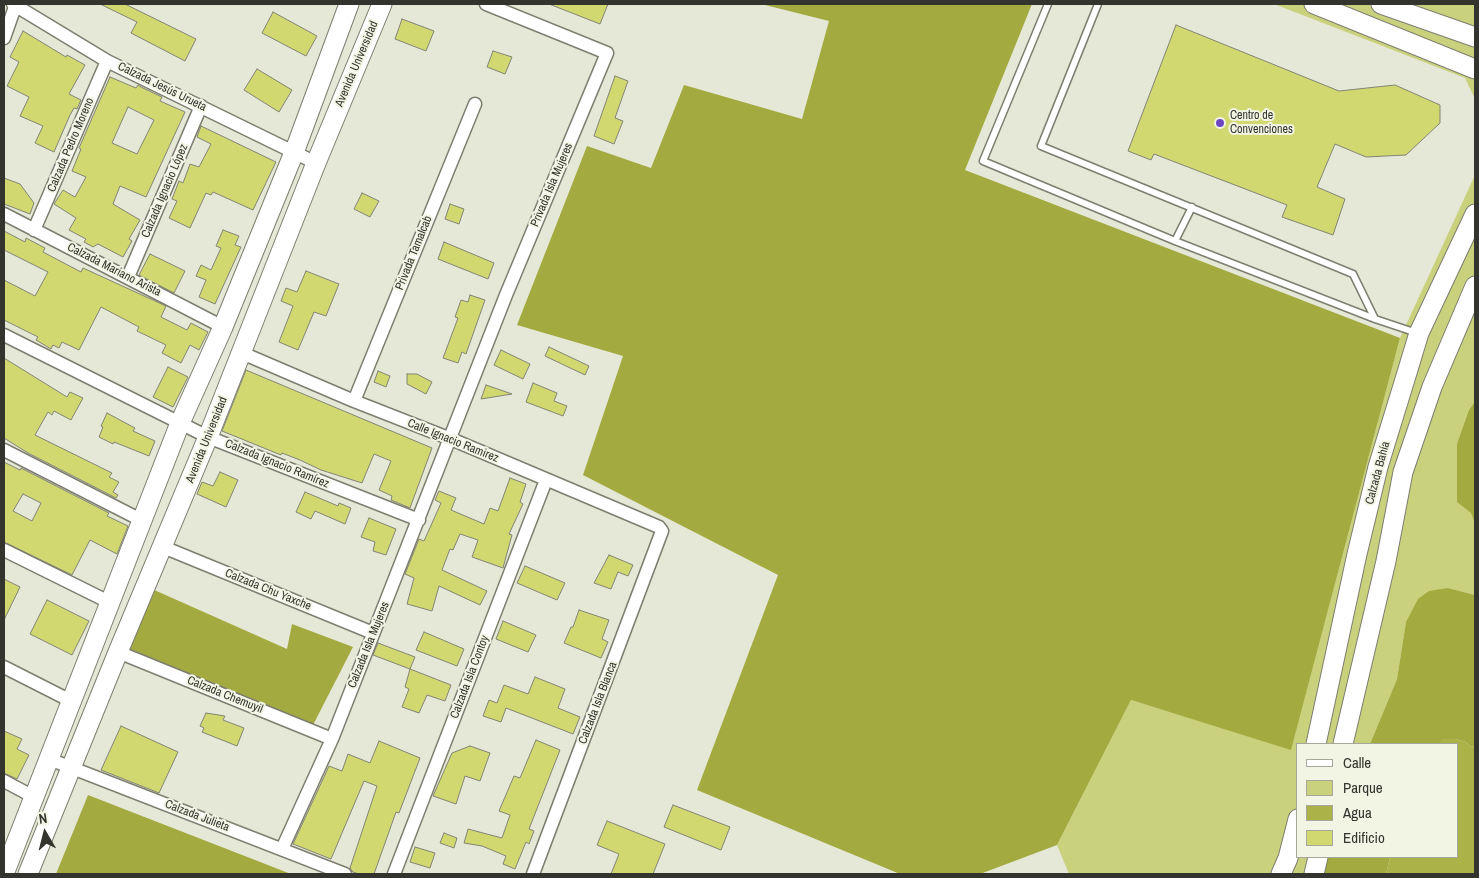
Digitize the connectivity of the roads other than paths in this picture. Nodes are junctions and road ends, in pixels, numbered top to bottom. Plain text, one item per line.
1 (15, 4) edge
2 (349, 4) edge
3 (382, 4) edge
4 (486, 4) edge
5 (1048, 4) edge
6 (1098, 4) edge
7 (1314, 4) edge
8 (1381, 4) edge
9 (1475, 37) edge
10 (4, 38) edge
11 (107, 61) junction
12 (1475, 69) edge
13 (475, 104) dead end
14 (201, 106) junction
15 (295, 150) junction
16 (316, 162) junction
17 (1192, 207) junction
18 (4, 214) edge
19 (1475, 214) edge
20 (34, 230) junction
21 (1176, 241) junction
22 (128, 277) junction
23 (1475, 286) edge
24 (1375, 319) junction
25 (223, 327) junction
26 (1418, 334) junction
27 (4, 335) edge
28 (242, 352) junction
29 (354, 401) junction
30 (180, 423) junction
31 (208, 437) junction
32 (451, 439) junction
33 (4, 450) edge
34 (546, 480) junction
35 (419, 520) junction
36 (143, 521) junction
37 (662, 531) joint
38 (163, 547) junction
39 (4, 550) edge
40 (1357, 554) junction
41 (1386, 561) junction
42 (111, 603) junction
43 (373, 633) junction
44 (118, 652) junction
45 (4, 667) edge
46 (71, 701) junction
47 (332, 739) junction
48 (1316, 743) edge
49 (1344, 743) edge
50 (49, 759) junction
51 (72, 767) junction
52 (4, 781) edge
53 (34, 796) junction
54 (1296, 827) edge
55 (282, 849) junction
56 (1318, 858) edge
57 (4, 874) edge
58 (28, 874) edge
59 (345, 874) edge
60 (394, 874) edge
61 (533, 874) edge
62 (1281, 874) edge
63 (1314, 874) edge

1 - 10 street
1 - 11 street, Calzada Jesús Urueta
2 - 15 main road
3 - 16 main road, Avenida Universidad
4 - 32 street, Privada Isla Mujeres
5 - 21 lane
6 - 17 lane
7 - 12 main road
8 - 9 main road
11 - 14 street, Calzada Jesús Urueta
11 - 20 street, Calzada Pedro Moreno
13 - 29 street, Privada Tamalcab
14 - 15 street, Calzada Jesús Urueta
14 - 22 street, Calzada Ignacio López
15 - 16 street, Calzada Jesús Urueta
15 - 25 main road
16 - 28 main road, Avenida Universidad
17 - 21 lane
17 - 24 lane
18 - 20 street, Calzada Mariano Arista
19 - 26 main road, Calzada Bahía
20 - 22 street, Calzada Mariano Arista
21 - 24 lane
22 - 25 street, Calzada Mariano Arista
23 - 41 main road, Calzada Bahía
24 - 26 lane
25 - 30 main road
26 - 40 main road, Calzada Bahía
27 - 30 street, Calzada Ignacio Ramírez
28 - 29 street, Calle Ignacio Ramirez
28 - 31 main road, Avenida Universidad
29 - 32 street, Calle Ignacio Ramirez
30 - 31 street, Calzada Ignacio Ramírez
30 - 36 main road
31 - 35 street, Calzada Ignacio Ramírez
31 - 38 main road, Avenida Universidad
32 - 34 street, Calle Ignacio Ramirez
32 - 35 street, Calzada Isla Mujeres
33 - 36 street
34 - 37 street, Calle Ignacio Ramirez
34 - 60 street, Calzada Isla Contoy
35 - 43 street, Calzada Isla Mujeres
36 - 42 main road
37 - 61 street, Calzada Isla Blanca
38 - 43 street, Calzada Chu Yaxche
38 - 44 main road, Avenida Universidad
39 - 42 street
40 - 41 main road
40 - 48 main road, Calzada Bahía
41 - 49 main road, Calzada Bahía
42 - 46 main road
43 - 47 street, Calzada Isla Mujeres
44 - 47 street, Calzada Chemuyil
44 - 51 main road, Avenida Universidad
45 - 46 street
46 - 50 main road
47 - 55 street, Calzada Isla Mujeres
50 - 51 street, Calzada Julieta
50 - 53 main road
51 - 55 street, Calzada Julieta
51 - 58 main road, Avenida Universidad
52 - 53 street
53 - 57 main road
54 - 62 main road
55 - 59 street, Calzada Julieta
56 - 63 main road

